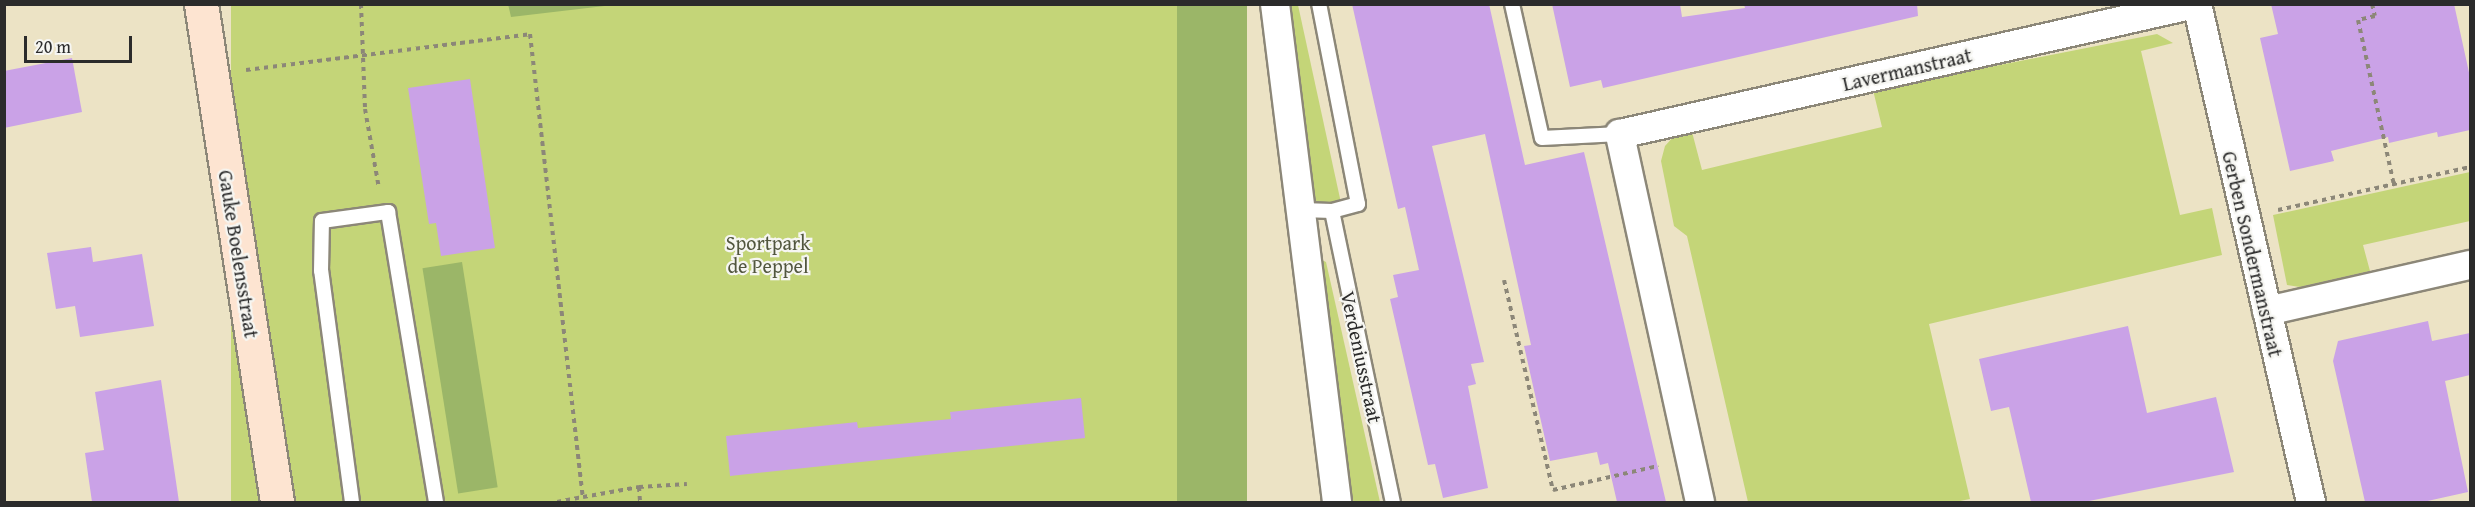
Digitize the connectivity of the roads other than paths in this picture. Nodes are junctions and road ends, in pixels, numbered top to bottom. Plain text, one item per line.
1 (201, 4) edge
2 (1275, 4) edge
3 (1319, 4) edge
4 (1512, 4) edge
5 (2196, 4) edge
6 (1620, 134) junction
7 (1302, 210) junction
8 (1332, 211) junction
9 (2470, 266) edge
10 (2267, 311) junction
11 (278, 502) edge
12 (352, 502) edge
13 (436, 502) edge
14 (1337, 502) edge
15 (1393, 502) edge
16 (1700, 502) edge
17 (2311, 502) edge

1 - 11 main road, Gauke Boelensstraat
2 - 7 street, Verdeniusstraat
3 - 8 lane
4 - 6 lane, Lavermanstraat
5 - 6 street, Lavermanstraat
5 - 10 street, Gerben Sondermanstraat
6 - 16 street
7 - 8 lane
7 - 14 street, Verdeniusstraat
8 - 15 lane, Verdeniusstraat
9 - 10 street
10 - 17 street, Gerben Sondermanstraat
12 - 13 lane

